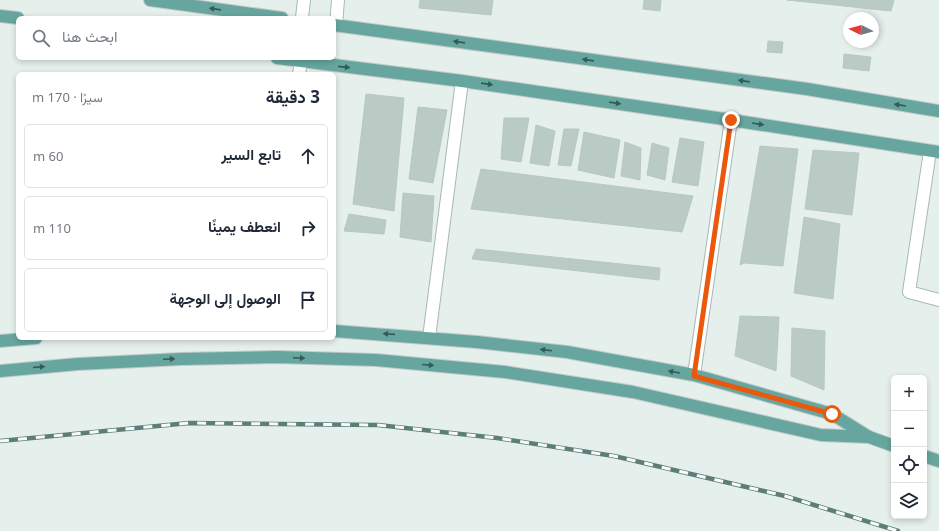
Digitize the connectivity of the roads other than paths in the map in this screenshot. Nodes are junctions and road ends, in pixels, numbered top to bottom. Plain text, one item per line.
1 (150, 0) edge
2 (304, 0) edge
3 (338, 0) edge
4 (0, 16) edge
5 (267, 16) edge
6 (302, 16) edge
7 (336, 17) edge
8 (16, 18) edge
9 (336, 25) edge
10 (289, 60) edge
11 (301, 62) junction
12 (326, 70) edge
13 (299, 72) edge
14 (462, 81) junction
15 (939, 111) edge
16 (731, 120) junction
17 (935, 152) edge
18 (939, 300) edge
19 (336, 331) edge
20 (429, 338) junction
21 (16, 340) edge
22 (0, 341) edge
23 (0, 371) edge
24 (694, 376) junction
25 (869, 437) junction
26 (891, 445) edge
27 (927, 457) edge
28 (939, 461) edge

5 -> 1 main road
2 - 6 street
3 - 7 street
4 - 8 main road
15 -> 9 main road
10 - 11 main road
11 - 12 main road
11 - 13 street
12 -> 14 main road
14 -> 16 main road
14 - 20 street
16 -> 17 main road
16 - 24 street
17 - 18 street
20 -> 19 main road
24 -> 20 main road
21 - 22 main road
23 -> 25 main road
24 - 25 main road
25 - 26 main road
27 - 28 main road

